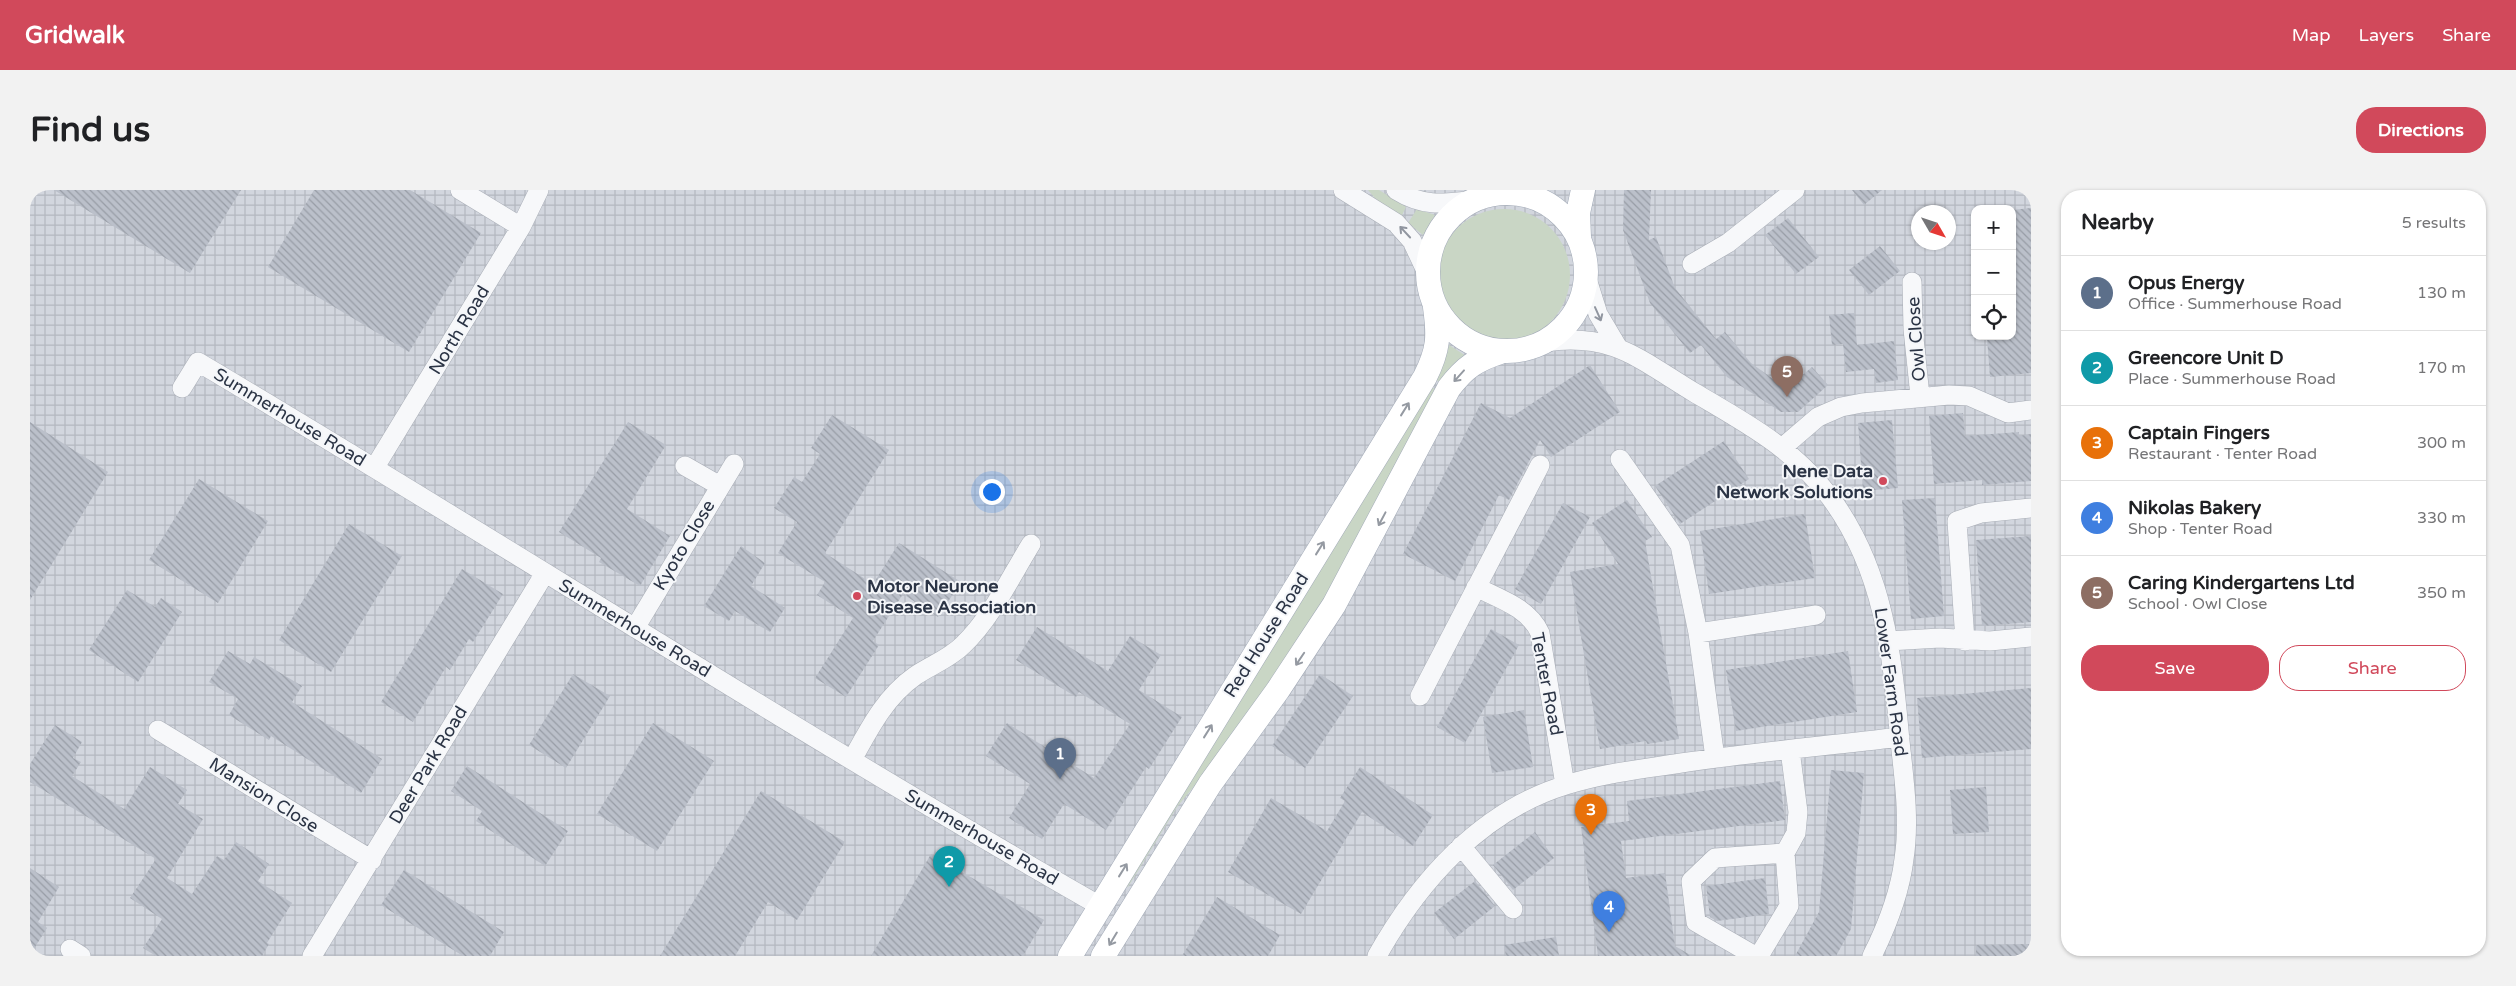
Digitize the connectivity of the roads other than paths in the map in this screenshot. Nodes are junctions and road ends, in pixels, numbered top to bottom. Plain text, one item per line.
1 (460, 190) edge
2 (539, 190) edge
3 (1343, 190) edge
4 (1396, 190) edge
5 (1583, 190) edge
6 (1795, 190) edge
7 (1518, 191) edge
8 (1473, 200) junction
9 (521, 227) junction
10 (1579, 237) junction
11 (1692, 264) dead end
12 (1428, 275) junction
13 (1587, 279) junction
14 (1912, 282) dead end
15 (1435, 307) junction
16 (1545, 342) junction
17 (1617, 346) junction
18 (1500, 352) junction
19 (182, 388) dead end
20 (1920, 396) junction
21 (2031, 410) edge
22 (1783, 447) junction
23 (1620, 459) dead end
24 (734, 464) dead end
25 (1540, 465) dead end
26 (685, 466) dead end
27 (375, 467) junction
28 (720, 486) junction
29 (2031, 508) edge
30 (1031, 544) dead end
31 (545, 573) junction
32 (1476, 587) junction
33 (1816, 615) dead end
34 (635, 628) junction
35 (1698, 633) junction
36 (2031, 637) edge
37 (1888, 641) junction
38 (1965, 641) junction
39 (1420, 696) dead end
40 (158, 730) dead end
41 (1900, 738) junction
42 (1790, 750) junction
43 (1715, 758) junction
44 (852, 760) junction
45 (1210, 784) junction
46 (1565, 785) junction
47 (1461, 846) junction
48 (1785, 852) junction
49 (372, 860) junction
50 (1100, 906) junction
51 (1513, 909) dead end
52 (312, 956) edge
53 (1070, 956) edge
54 (1102, 956) edge
55 (1377, 956) edge
56 (1757, 956) edge
57 (1872, 956) edge

1 - 9 street
2 - 9 street, North Road
12 -> 3 street
4 - 8 street
5 - 10 main road
6 - 11 street
7 - 8 main road
7 - 10 main road
8 - 12 main road
9 - 27 street, North Road
10 - 13 main road
12 - 15 main road
13 - 16 main road
13 -> 17 street
14 - 20 street, Owl Close
15 - 18 main road
50 -> 15 main road, Red House Road
16 - 17 street
16 - 18 main road
17 - 22 street, Lower Farm Road
18 -> 45 main road
19 - 27 street, Summerhouse Road
20 - 21 street, Owl Close
20 - 22 street, Owl Close
22 - 37 street, Lower Farm Road
23 - 35 street
24 - 28 street, Kyoto Close
25 - 32 street
26 - 28 street
27 - 31 street, Summerhouse Road
28 - 34 street, Kyoto Close
29 - 38 street
30 - 44 street
31 - 34 street, Summerhouse Road
31 - 49 street, Deer Park Road
32 - 39 street
32 - 46 street, Tenter Road
33 - 35 street
34 - 44 street, Summerhouse Road
35 - 43 street
36 - 38 street
37 - 38 street
37 - 41 street, Lower Farm Road
40 - 49 street, Mansion Close
41 - 42 street
41 - 57 street, Lower Farm Road
42 - 43 street
42 - 48 street
43 - 46 street
44 - 50 street, Summerhouse Road
45 - 50 main road
45 -> 54 main road
46 - 47 street
47 - 51 street
47 - 55 street
48 - 56 street
48 - 56 street
49 - 52 street, Deer Park Road
50 - 53 main road, Red House Road

